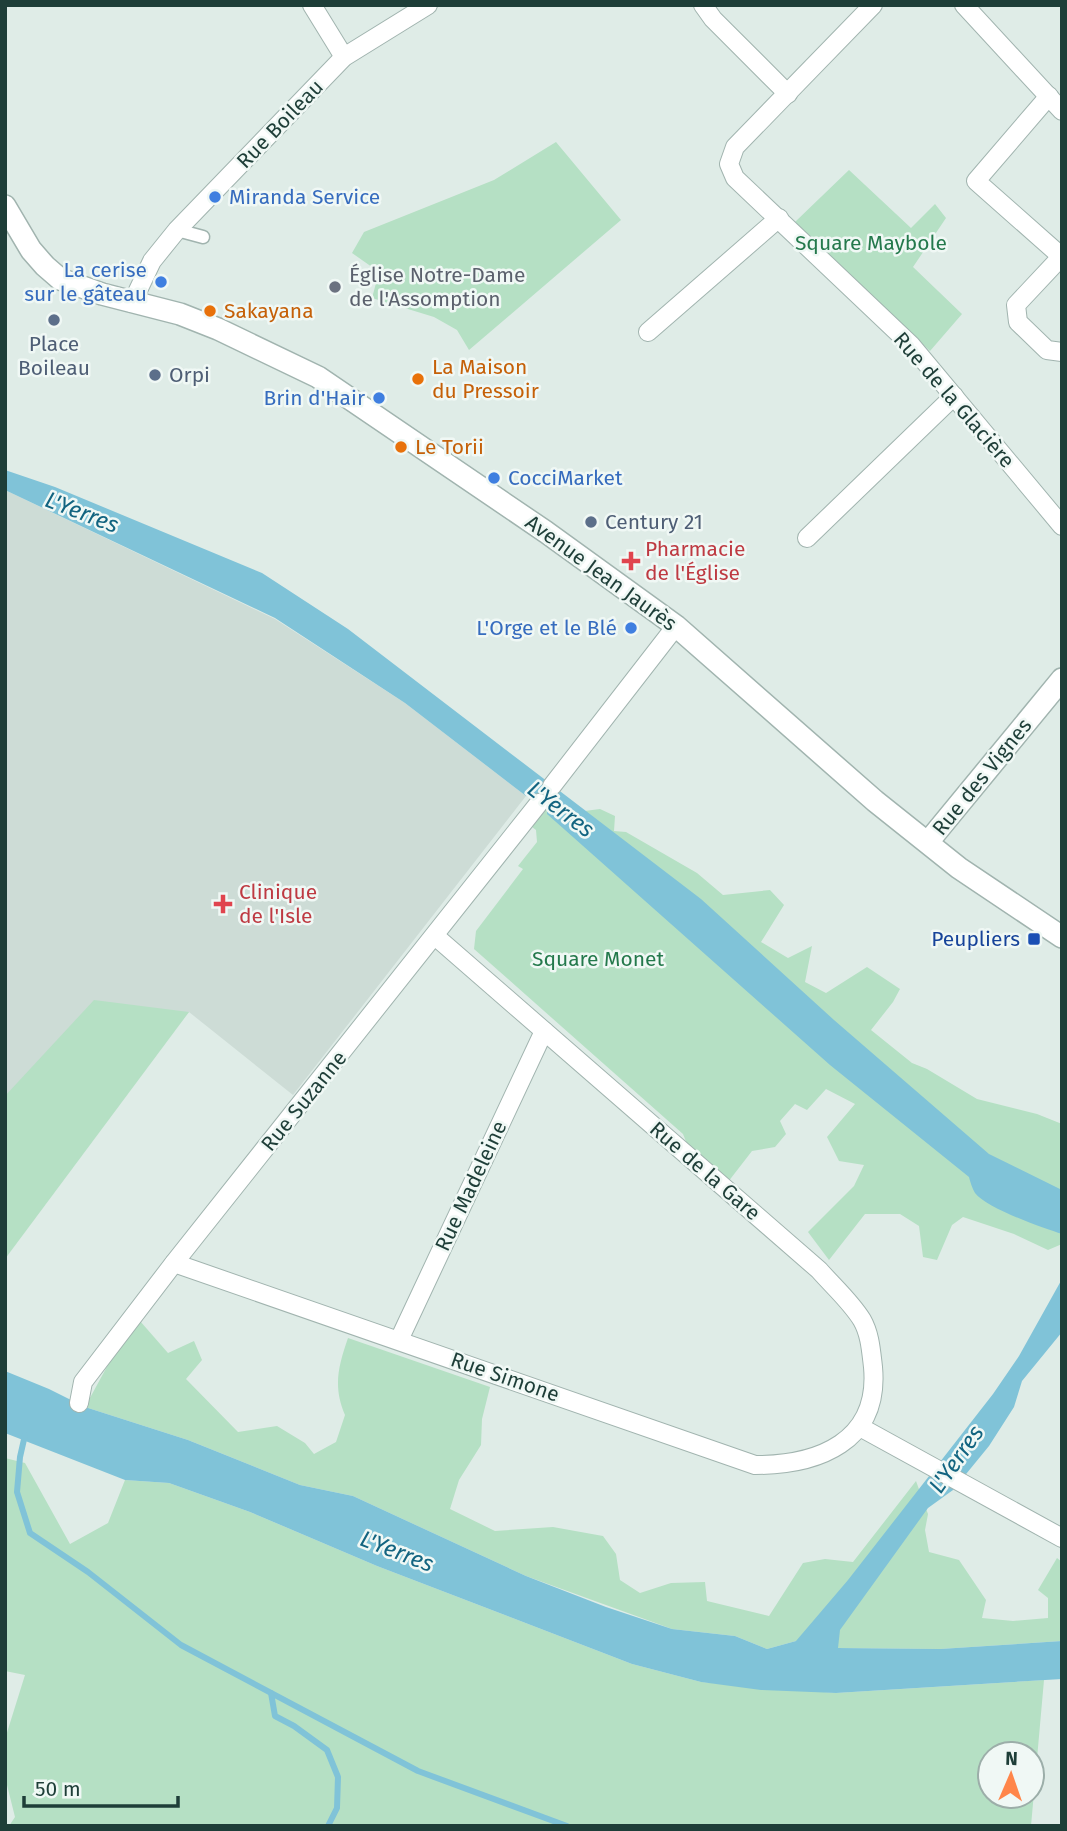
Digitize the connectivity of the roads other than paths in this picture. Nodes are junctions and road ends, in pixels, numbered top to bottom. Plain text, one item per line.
1 (312, 5) edge
2 (428, 5) edge
3 (703, 5) edge
4 (873, 5) edge
5 (964, 5) edge
6 (344, 57) junction
7 (788, 94) junction
8 (1049, 96) junction
9 (1062, 111) edge
10 (5, 206) edge
11 (779, 219) junction
12 (177, 230) junction
13 (203, 237) dead end
14 (1062, 257) edge
15 (132, 303) junction
16 (648, 332) dead end
17 (1062, 352) edge
18 (954, 396) junction
19 (1062, 526) edge
20 (807, 538) dead end
21 (676, 626) junction
22 (1062, 679) edge
23 (552, 786) dead end
24 (539, 803) dead end
25 (928, 842) junction
26 (435, 936) junction
27 (1062, 937) edge
28 (544, 1031) junction
29 (174, 1263) junction
30 (399, 1340) junction
31 (79, 1403) dead end
32 (860, 1427) junction
33 (838, 1448) joint
34 (1062, 1538) edge

1 - 6 street
2 - 6 street, Rue Boileau
3 - 7 street
4 - 7 street, Rue de la Glacière
5 - 8 street
6 - 12 street, Rue Boileau
7 - 11 street, Rue de la Glacière
8 - 9 street
8 - 14 street
10 - 15 street, Avenue Jean Jaurès
11 - 16 street
11 - 18 street, Rue de la Glacière
12 - 13 street
12 - 15 street, Rue Boileau
14 - 17 street
15 - 21 street, Avenue Jean Jaurès
18 - 19 street, Rue de la Glacière
18 - 20 street
21 - 23 street
21 - 25 street, Avenue Jean Jaurès
22 - 25 street, Rue des Vignes
24 - 26 street, Rue Suzanne
25 - 27 street, Avenue Jean Jaurès
26 - 28 street, Rue de la Gare
26 - 29 street, Rue Suzanne
28 - 30 street, Rue Madeleine
28 - 32 street, Rue de la Gare
29 - 30 street, Rue Simone
29 - 31 street, Rue Suzanne
30 - 33 street, Rue Simone
32 - 33 street, Rue de la Gare
32 - 34 street

